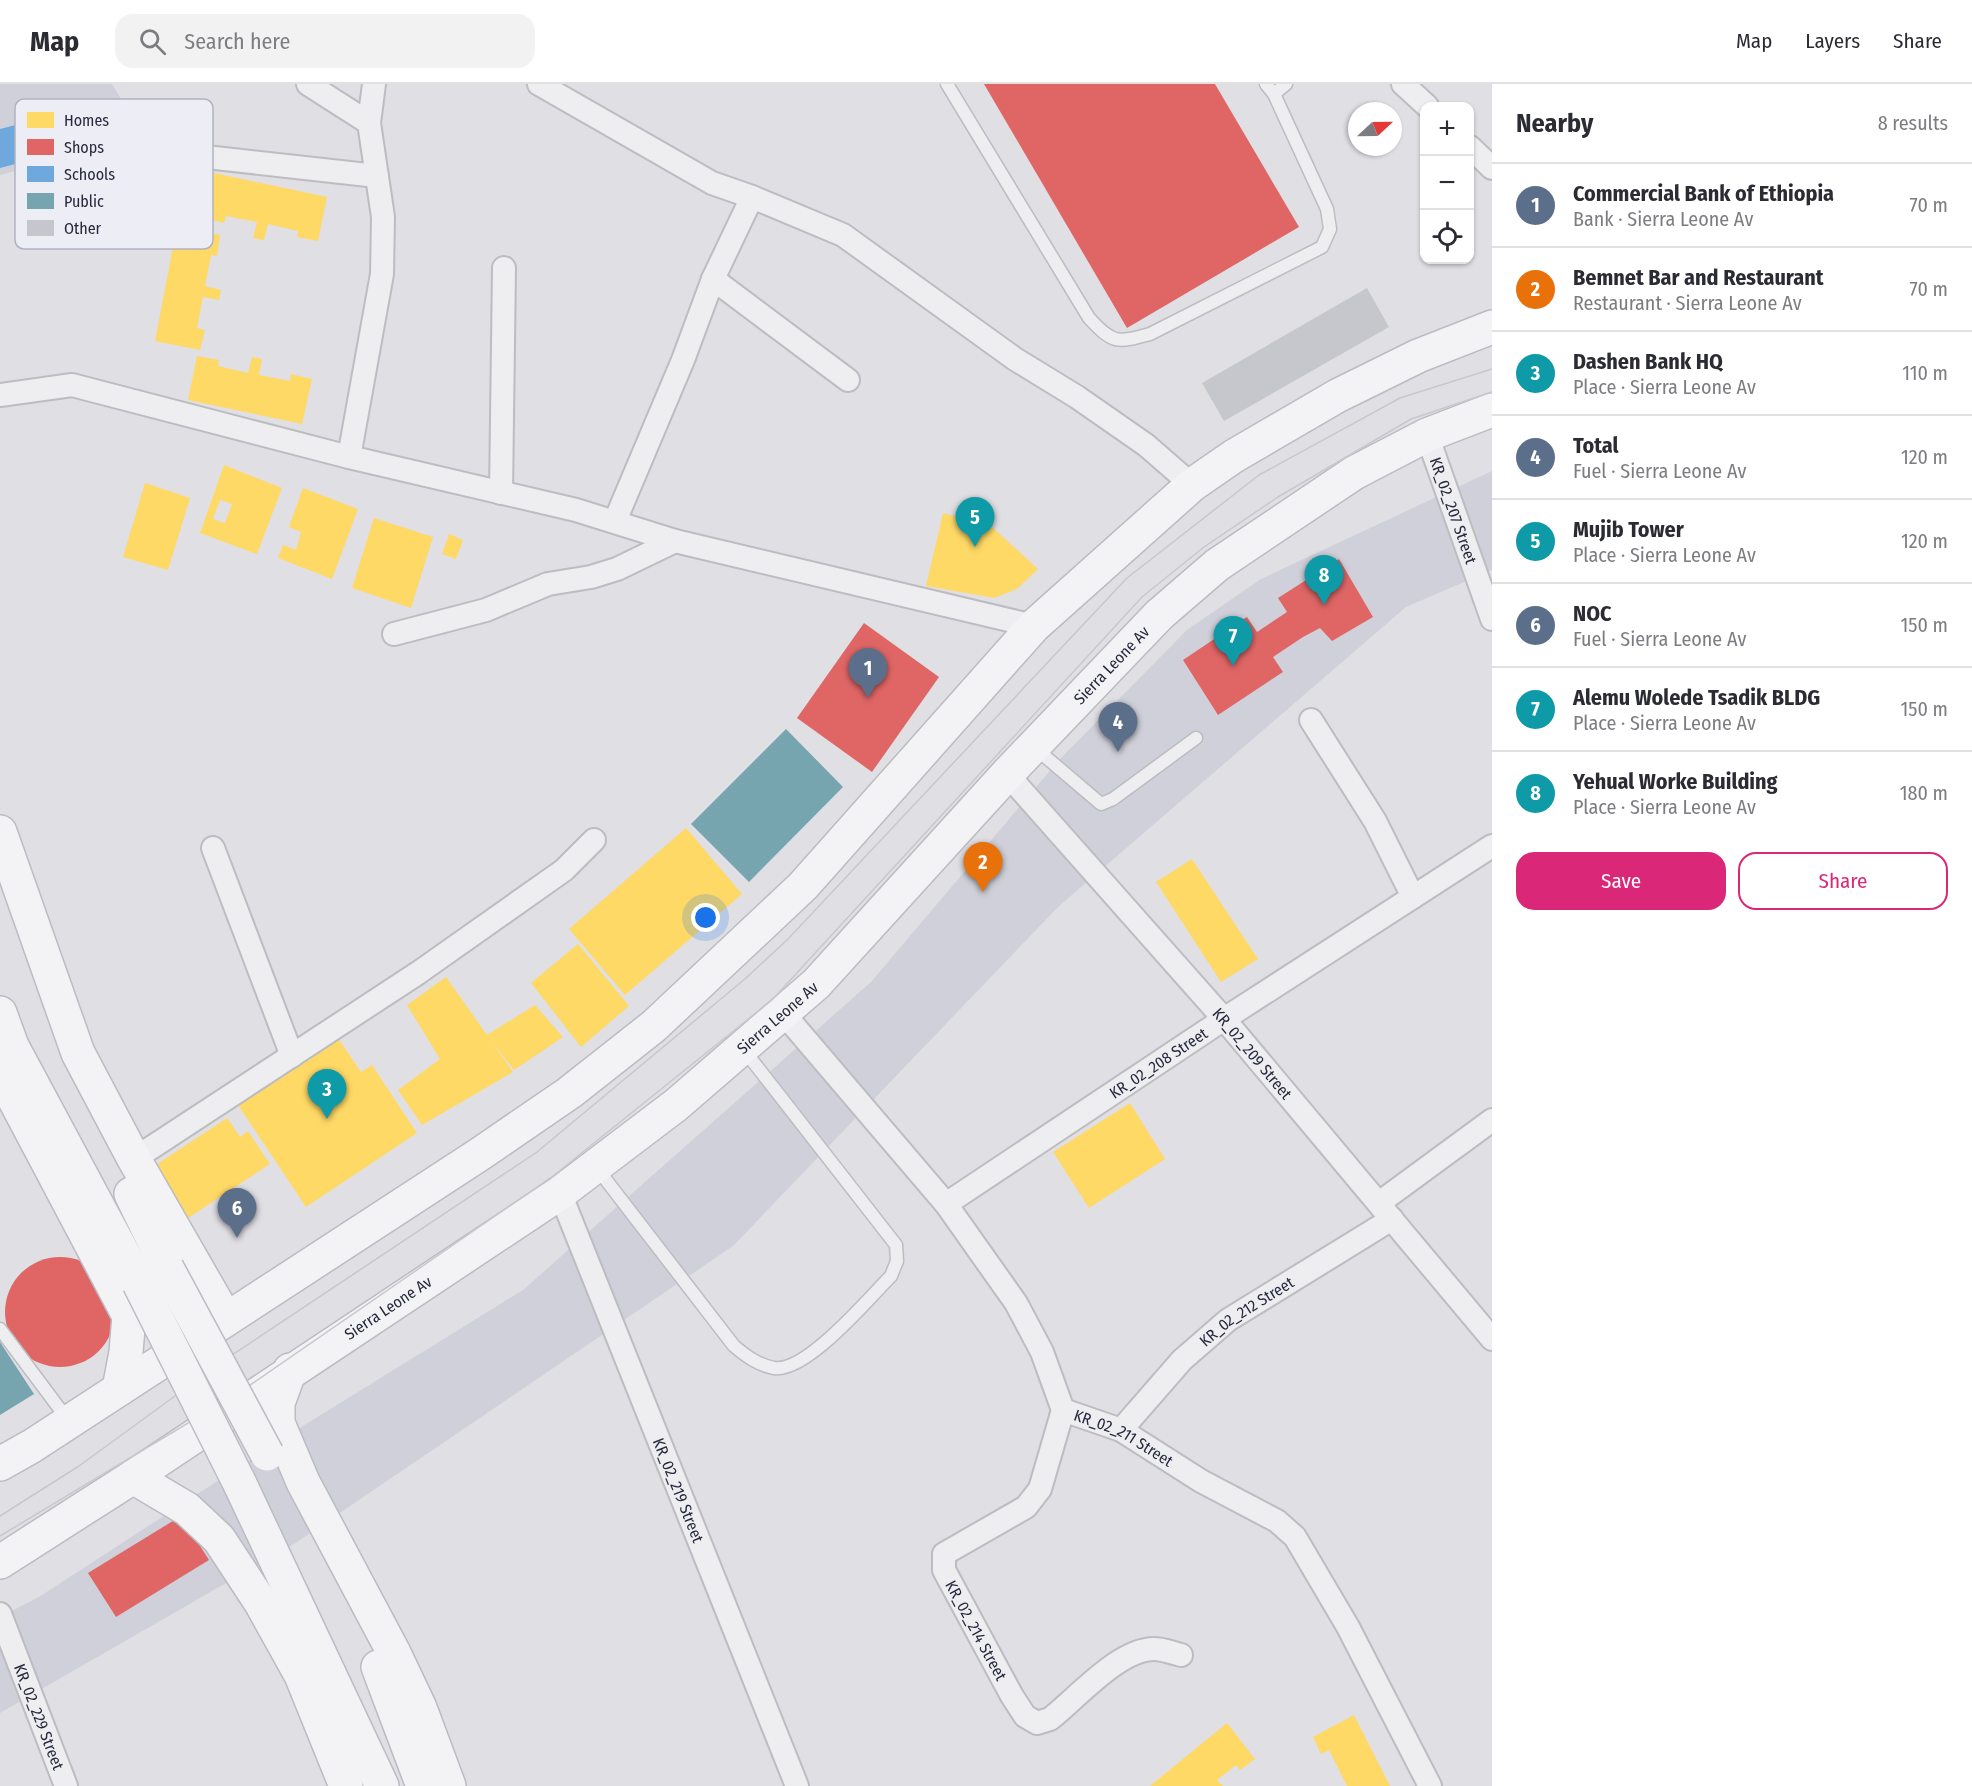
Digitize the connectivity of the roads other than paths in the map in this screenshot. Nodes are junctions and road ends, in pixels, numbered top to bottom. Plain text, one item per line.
1 (308, 84) edge
2 (374, 84) edge
3 (539, 84) edge
4 (947, 84) edge
5 (1286, 84) edge
6 (1402, 84) edge
7 (1270, 89) edge
8 (1422, 102) edge
9 (369, 123) junction
10 (1474, 151) edge
11 (213, 158) edge
12 (1492, 168) edge
13 (377, 176) junction
14 (752, 197) junction
15 (504, 268) dead end
16 (713, 279) junction
17 (1492, 327) edge
18 (848, 380) dead end
19 (0, 395) edge
20 (1492, 410) edge
21 (1427, 435) junction
22 (349, 457) junction
23 (1192, 485) junction
24 (501, 493) junction
25 (615, 521) junction
26 (675, 541) junction
27 (1492, 619) edge
28 (1034, 626) junction
29 (394, 634) dead end
30 (1311, 720) dead end
31 (1196, 738) dead end
32 (1033, 746) junction
33 (1007, 774) junction
34 (0, 832) edge
35 (594, 840) dead end
36 (1492, 846) edge
37 (213, 848) dead end
38 (1413, 897) junction
39 (0, 904) edge
40 (0, 1013) edge
41 (784, 1014) junction
42 (1224, 1019) junction
43 (743, 1048) junction
44 (292, 1056) junction
45 (0, 1072) edge
46 (1492, 1120) edge
47 (134, 1159) junction
48 (595, 1166) junction
49 (560, 1193) junction
50 (946, 1204) junction
51 (1385, 1211) junction
52 (226, 1319) junction
53 (0, 1329) edge
54 (1492, 1339) edge
55 (290, 1370) junction
56 (119, 1389) junction
57 (1063, 1410) junction
58 (69, 1422) junction
59 (1121, 1430) junction
60 (0, 1464) edge
61 (133, 1478) junction
62 (0, 1562) edge
63 (0, 1614) edge
64 (1181, 1655) dead end
65 (66, 1786) edge
66 (346, 1786) edge
67 (382, 1786) edge
68 (423, 1786) edge
69 (449, 1786) edge
70 (797, 1786) edge
71 (1430, 1786) edge

1 - 9 street
2 - 9 street
3 - 14 street
4 - 7 lane
5 - 7 lane
6 - 8 street
9 - 13 street
10 - 12 street
11 - 13 street
13 - 22 street
14 - 16 street
14 - 23 street
15 - 24 street
16 - 18 street
16 - 25 street
17 - 23 main road
19 - 22 street
20 - 21 main road, Sierra Leone Av
21 - 27 street, KR_02_207 Street
21 - 32 main road, Sierra Leone Av
22 - 24 street
23 - 28 main road
24 - 25 street
25 - 26 street
26 - 28 street
26 - 29 street
28 - 52 main road
30 - 38 street
31 - 32 lane
32 - 33 main road, Sierra Leone Av
33 - 41 main road, Sierra Leone Av
33 - 42 street, KR_02_209 Street
34 - 47 main road
35 - 44 street
36 - 38 street, KR_02_208 Street
37 - 44 street
38 - 42 street, KR_02_208 Street
39 - 68 main road, bridge
40 - 67 main road, bridge
41 - 43 main road, Sierra Leone Av
41 - 50 street, KR_02_211 Street
42 - 50 street, KR_02_208 Street
42 - 51 street, KR_02_209 Street
43 - 48 main road, Sierra Leone Av
43 - 48 lane
44 - 47 street
45 - 56 main road
46 - 51 street, KR_02_212 Street
47 - 52 main road
48 - 49 main road, Sierra Leone Av
49 - 55 main road, Sierra Leone Av
49 - 70 street, KR_02_219 Street
50 - 57 street, KR_02_211 Street
51 - 54 street, KR_02_209 Street
51 - 59 street, KR_02_212 Street
52 - 56 main road
53 - 58 lane
55 - 61 main road, Sierra Leone Av
55 - 69 main road
56 - 58 main road
57 - 59 street, KR_02_211 Street
57 - 64 street, KR_02_214 Street
58 - 60 main road
59 - 71 street, KR_02_211 Street
61 - 62 main road, Sierra Leone Av
61 - 66 main road
63 - 65 street, KR_02_229 Street

